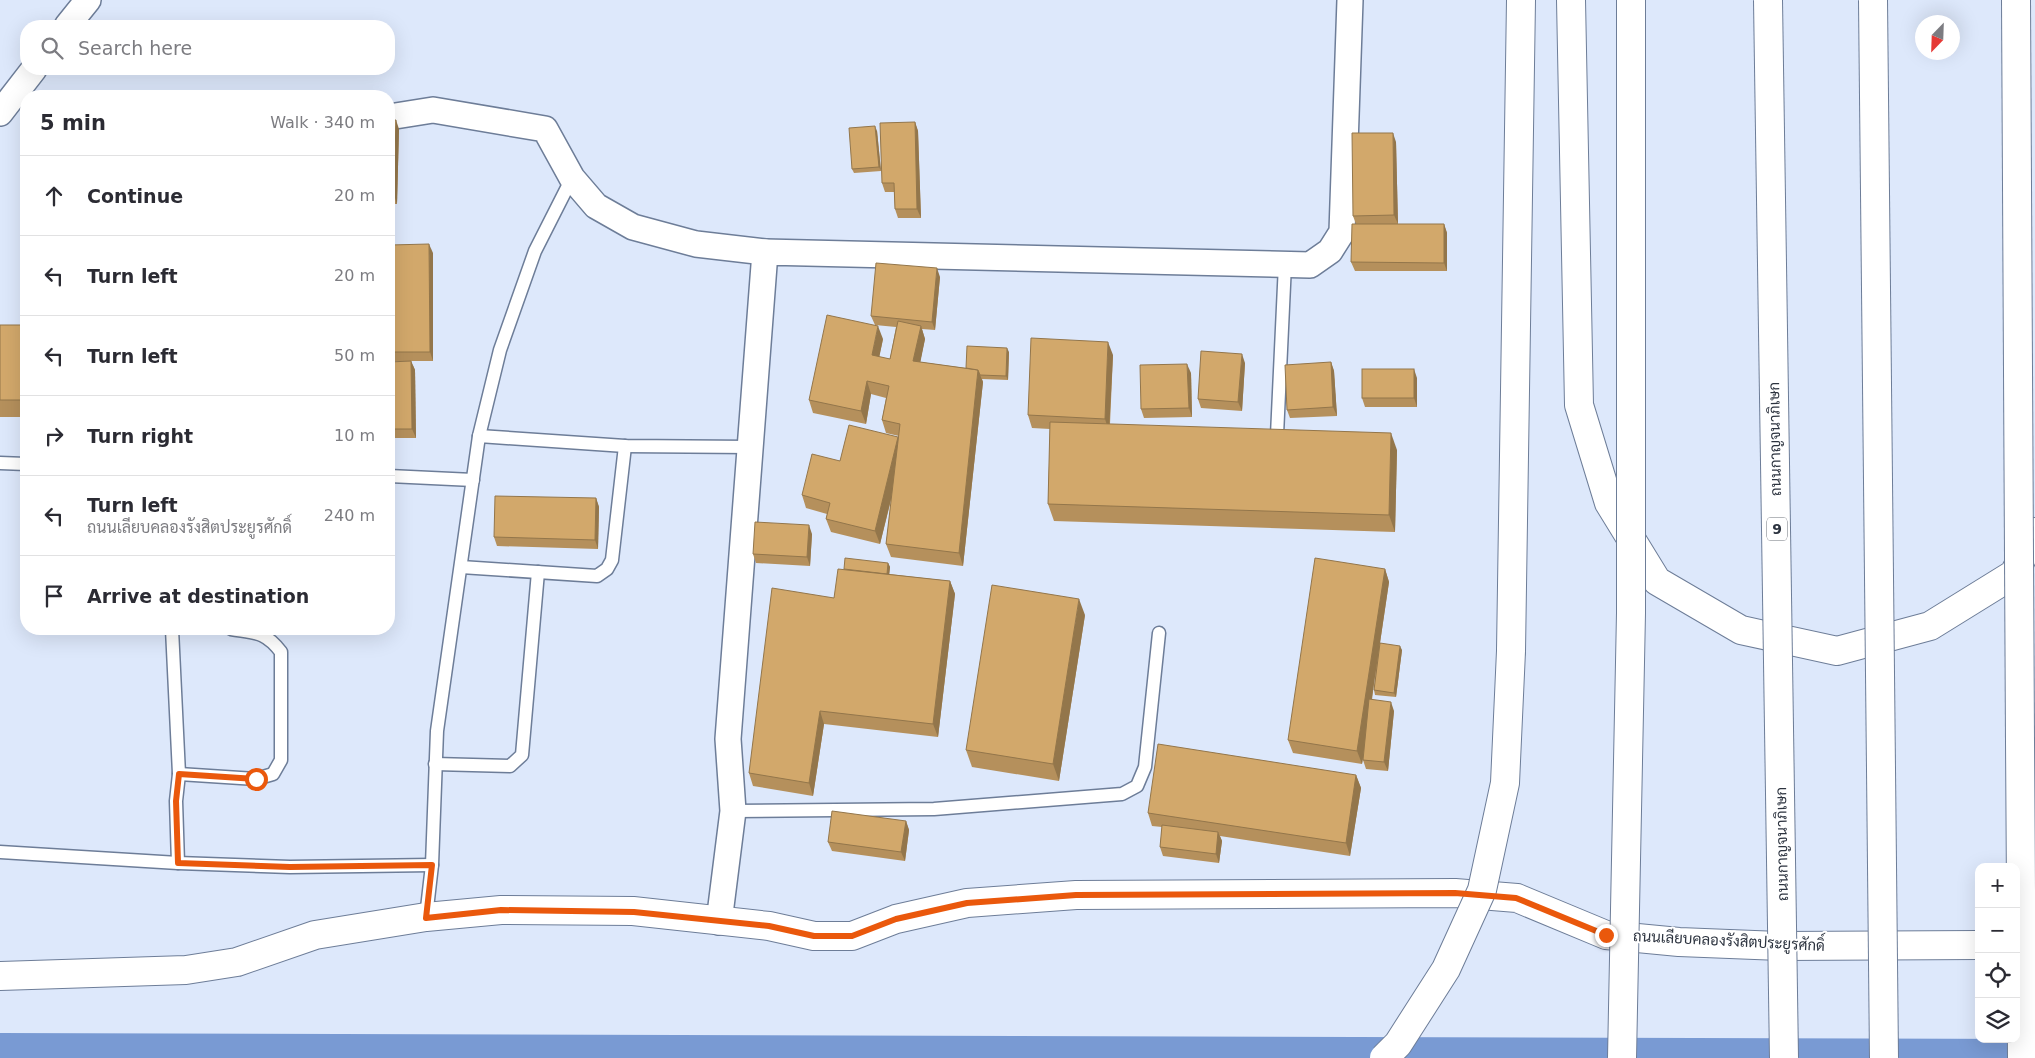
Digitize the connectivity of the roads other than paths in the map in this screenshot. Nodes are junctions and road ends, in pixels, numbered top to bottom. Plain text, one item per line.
1 (88, 0) edge
2 (1350, 0) edge
3 (1521, 0) edge
4 (1572, 0) edge
5 (1631, 0) edge
6 (1768, 0) edge
7 (1873, 0) edge
8 (2016, 0) edge
9 (72, 20) edge
10 (29, 75) edge
11 (0, 113) edge
12 (395, 116) edge
13 (572, 178) junction
14 (765, 252) junction
15 (1285, 264) junction
16 (1277, 435) edge
17 (480, 436) junction
18 (625, 446) junction
19 (751, 447) junction
20 (0, 463) edge
21 (20, 464) edge
22 (395, 476) edge
23 (474, 480) junction
24 (2035, 532) edge
25 (461, 567) junction
26 (538, 572) junction
27 (1159, 633) dead end
28 (172, 635) edge
29 (260, 635) edge
30 (435, 764) junction
31 (179, 774) junction
32 (733, 811) junction
33 (0, 852) edge
34 (178, 863) junction
35 (432, 865) junction
36 (426, 918) junction
37 (718, 922) junction
38 (1975, 945) edge
39 (2020, 945) edge
40 (2035, 945) edge
41 (0, 976) edge
42 (1384, 1058) edge
43 (1622, 1058) edge
44 (1784, 1058) edge
45 (1884, 1058) edge
46 (2022, 1058) edge

1 - 9 street
2 - 15 street
3 - 42 main road, bridge
4 - 24 main road
5 - 43 main road, bridge
6 - 44 main road, ถนนกาญจนาภิเษก / 9, bridge
7 - 45 main road, bridge
8 - 46 main road, bridge
10 - 11 street
12 - 13 street
13 - 14 street
13 - 17 lane
14 - 15 street
14 - 19 street
15 - 16 lane
17 - 18 lane
17 - 23 lane
18 - 19 lane
18 - 26 lane
19 - 32 street
20 - 21 lane
22 - 23 lane
23 - 25 lane
25 - 26 lane
25 - 30 lane
26 - 30 lane
27 - 32 lane
28 - 31 lane
29 - 31 lane
30 - 35 lane
31 - 34 lane
32 - 37 street
33 - 34 lane
34 - 35 lane
35 - 36 lane
36 - 37 main road, ถนนเลียบคลองรังสิตประยูรศักดิ์
36 - 41 main road, ถนนเลียบคลองรังสิตประยูรศักดิ์
37 - 38 main road, ถนนเลียบคลองรังสิตประยูรศักดิ์
39 - 40 main road

